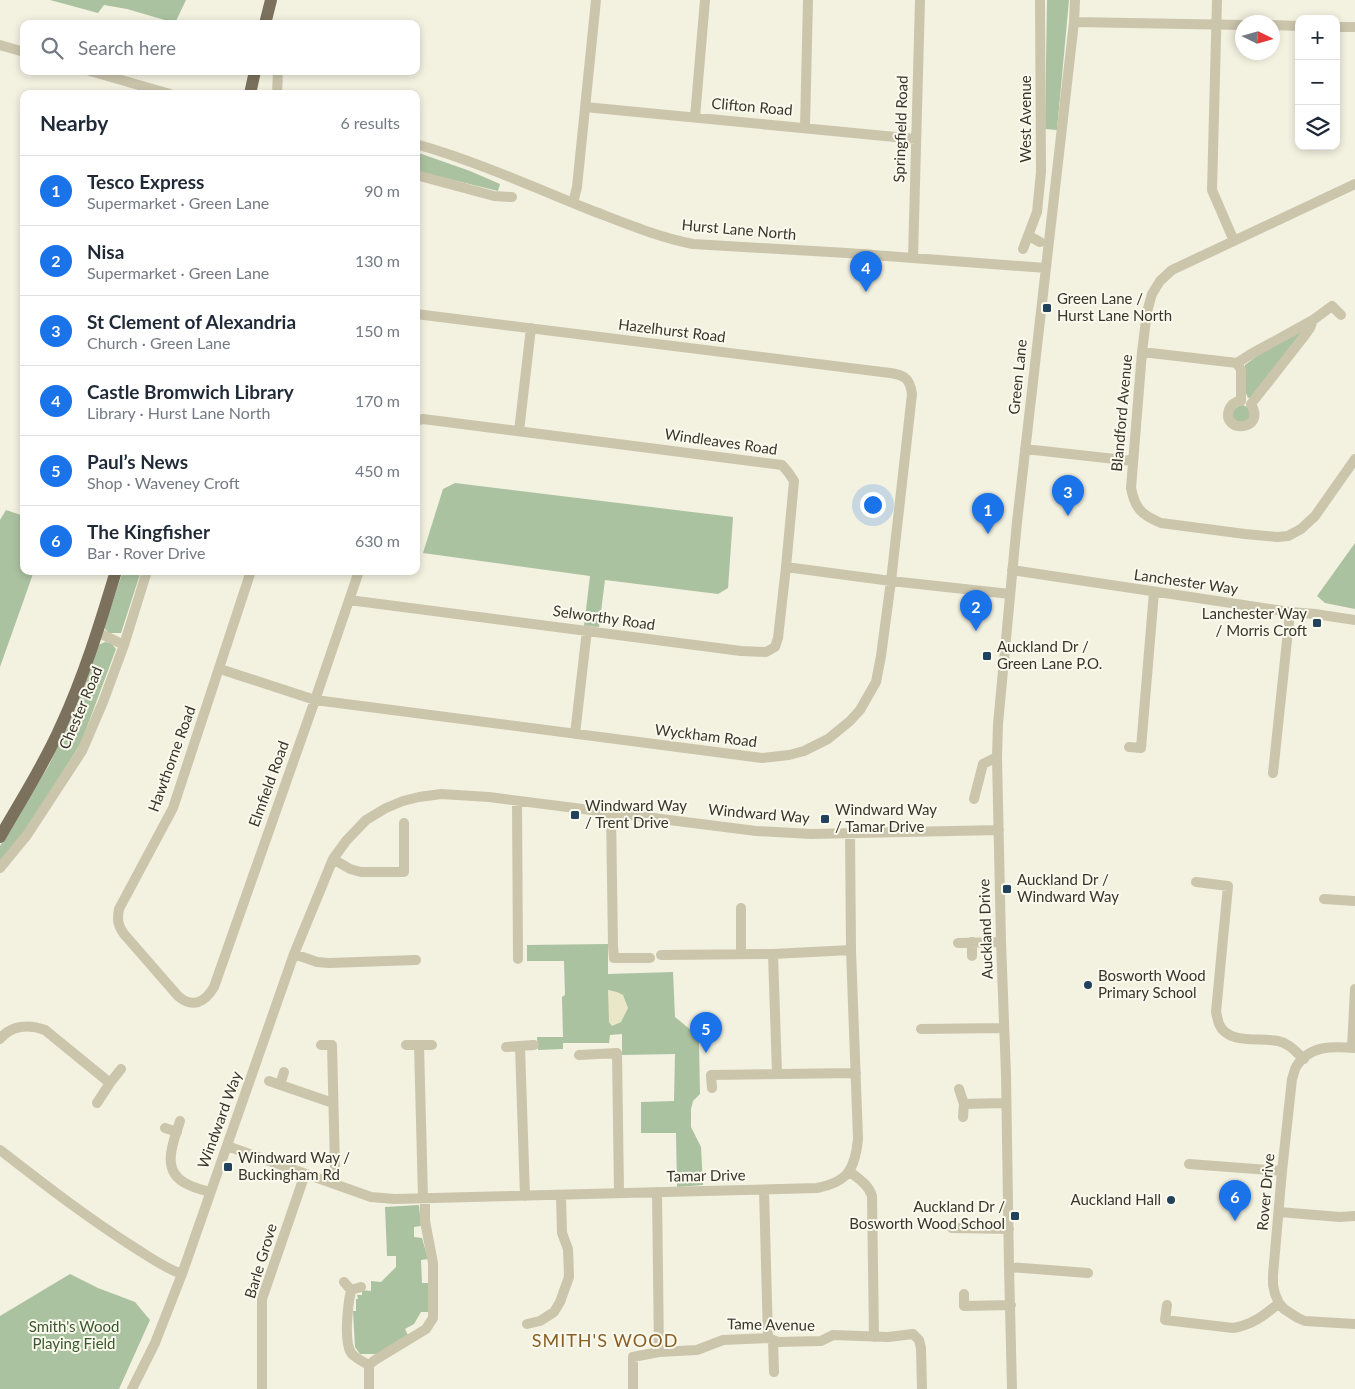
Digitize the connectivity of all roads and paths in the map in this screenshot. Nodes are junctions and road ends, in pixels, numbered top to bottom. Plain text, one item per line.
1 (271, 0) edge
2 (596, 0) edge
3 (705, 0) edge
4 (808, 0) edge
5 (920, 0) edge
6 (1040, 0) edge
7 (1075, 0) edge
8 (1217, 0) edge
9 (266, 20) edge
10 (1074, 22) junction
11 (1217, 24) junction
12 (1235, 25) edge
13 (1280, 25) edge
14 (1295, 26) edge
15 (1340, 27) edge
16 (1355, 27) edge
17 (0, 45) edge
18 (20, 51) edge
19 (104, 75) edge
20 (254, 75) edge
21 (278, 75) edge
22 (156, 90) edge
23 (251, 90) edge
24 (278, 90) edge
25 (585, 107) junction
26 (695, 117) junction
27 (805, 127) junction
28 (916, 139) junction
29 (420, 145) edge
30 (420, 176) edge
31 (1355, 184) edge
32 (512, 197) dead end
33 (574, 203) junction
34 (1029, 236) junction
35 (1234, 241) junction
36 (1040, 242) dead end
37 (1023, 249) dead end
38 (913, 258) junction
39 (1046, 268) junction
40 (420, 314) edge
41 (1341, 315) dead end
42 (1313, 320) junction
43 (531, 328) junction
44 (1142, 352) junction
45 (1237, 363) junction
46 (912, 394) joint
47 (420, 420) edge
48 (519, 431) junction
49 (1025, 449) junction
50 (1355, 459) edge
51 (1133, 461) junction
52 (786, 567) junction
53 (1012, 570) junction
54 (115, 575) edge
55 (146, 575) edge
56 (250, 575) edge
57 (358, 575) edge
58 (891, 581) junction
59 (1154, 592) junction
60 (1010, 594) junction
61 (349, 600) junction
62 (1290, 612) junction
63 (1355, 620) edge
64 (587, 630) junction
65 (97, 632) junction
66 (124, 645) junction
67 (220, 669) junction
68 (315, 700) junction
69 (575, 734) junction
70 (1130, 747) dead end
71 (997, 757) junction
72 (1273, 773) dead end
73 (974, 799) dead end
74 (517, 801) junction
75 (610, 813) junction
76 (404, 823) dead end
77 (999, 830) junction
78 (850, 833) junction
79 (0, 836) edge
80 (333, 859) junction
81 (0, 868) edge
82 (1196, 882) dead end
83 (1324, 899) dead end
84 (1355, 901) edge
85 (741, 908) dead end
86 (972, 942) junction
87 (1001, 942) junction
88 (958, 943) dead end
89 (851, 950) junction
90 (294, 954) junction
91 (740, 954) junction
92 (773, 954) junction
93 (661, 955) dead end
94 (972, 956) dead end
95 (650, 958) dead end
96 (518, 959) dead end
97 (416, 960) dead end
98 (1355, 989) edge
99 (200, 1002) joint
100 (1004, 1028) junction
101 (921, 1029) dead end
102 (0, 1039) edge
103 (321, 1044) dead end
104 (406, 1045) dead end
105 (419, 1045) junction
106 (432, 1045) dead end
107 (534, 1045) dead end
108 (520, 1046) junction
109 (506, 1047) dead end
110 (1353, 1048) edge
111 (579, 1055) dead end
112 (1304, 1059) junction
113 (121, 1069) dead end
114 (284, 1072) dead end
115 (776, 1073) junction
116 (856, 1073) junction
117 (269, 1081) dead end
118 (110, 1083) junction
119 (280, 1085) junction
120 (712, 1088) dead end
121 (959, 1089) dead end
122 (97, 1103) dead end
123 (334, 1103) junction
124 (1006, 1103) junction
125 (964, 1104) junction
126 (963, 1117) dead end
127 (180, 1121) dead end
128 (165, 1128) dead end
129 (176, 1132) junction
130 (227, 1146) junction
131 (0, 1150) edge
132 (1189, 1164) dead end
133 (1282, 1171) junction
134 (849, 1172) junction
135 (305, 1174) junction
136 (331, 1183) junction
137 (764, 1190) junction
138 (210, 1192) junction
139 (620, 1192) junction
140 (658, 1192) junction
141 (524, 1196) junction
142 (561, 1196) junction
143 (424, 1198) junction
144 (1279, 1212) junction
145 (1355, 1216) edge
146 (952, 1228) dead end
147 (1009, 1230) junction
148 (1009, 1266) junction
149 (1088, 1273) dead end
150 (182, 1274) junction
151 (352, 1286) dead end
152 (964, 1294) dead end
153 (1280, 1303) junction
154 (1011, 1305) junction
155 (1167, 1305) dead end
156 (527, 1324) dead end
157 (1355, 1324) edge
158 (874, 1337) junction
159 (771, 1339) junction
160 (659, 1352) junction
161 (369, 1365) junction
162 (774, 1372) dead end
163 (135, 1388) edge
164 (262, 1389) edge
165 (369, 1389) edge
166 (633, 1389) edge
167 (922, 1389) edge
168 (1012, 1389) edge

1 - 9 main road
2 - 25 street
3 - 26 street
4 - 27 street
5 - 28 street, Springfield Road
6 - 34 street, West Avenue
7 - 10 street, Green Lane
8 - 11 street
10 - 11 street
10 - 39 street, Green Lane
11 - 12 street
11 - 35 street
13 - 14 street
15 - 16 street
17 - 18 street
19 - 22 street
20 - 23 main road
21 - 24 street
25 - 26 street, Clifton Road
25 - 33 street
26 - 27 street, Clifton Road
27 - 28 street, Clifton Road
28 - 38 street, Springfield Road
29 - 33 street, Hurst Lane North
30 - 32 street
31 - 35 street, Blandford Avenue
33 - 38 street, Hurst Lane North
34 - 36 street
34 - 37 street, West Avenue
35 - 44 street, Blandford Avenue
38 - 39 street, Hurst Lane North
39 - 49 street, Green Lane
40 - 43 street, Hazelhurst Road
41 - 42 street
42 - 45 street
42 - 45 street
43 - 46 street, Hazelhurst Road
43 - 48 street
44 - 45 street
44 - 51 street, Blandford Avenue
46 - 58 street, Wyckham Road
47 - 48 street, Windleaves Road
48 - 52 street, Windleaves Road
49 - 51 street
49 - 53 street, Green Lane
50 - 51 street, Blandford Avenue
52 - 58 street
52 - 64 street, Selworthy Road
53 - 59 street, Lanchester Way
53 - 60 street, Green Lane
54 - 65 main road, Chester Road
55 - 66 street, Chester Road
56 - 67 street, Hawthorne Road
57 - 61 street, Elmfield Road
58 - 60 street
58 - 69 street, Wyckham Road
59 - 62 street, Lanchester Way
59 - 70 street
60 - 71 street, Green Lane
61 - 64 street, Selworthy Road
61 - 68 street, Elmfield Road
62 - 63 street, Lanchester Way
62 - 72 street
64 - 69 street
65 - 66 street
65 - 79 main road, Chester Road
66 - 81 street, Chester Road
67 - 68 street, Wyckham Road
67 - 99 street, Hawthorne Road
68 - 69 street, Wyckham Road
68 - 99 street, Elmfield Road
71 - 73 street
71 - 77 street, Green Lane
74 - 75 street, Windward Way
74 - 80 street, Windward Way
74 - 96 street
75 - 78 street, Windward Way
75 - 95 street
76 - 80 street
77 - 78 street, Windward Way
77 - 87 street, Auckland Drive
78 - 89 street
80 - 90 street, Windward Way
82 - 112 street
83 - 84 street
85 - 91 street
86 - 87 street
86 - 88 street
86 - 94 street
87 - 100 street, Auckland Drive
89 - 92 street
89 - 116 street
90 - 97 street
90 - 130 street, Windward Way
91 - 92 street
91 - 93 street
92 - 115 street
98 - 110 street
100 - 101 street
100 - 124 street, Auckland Drive
102 - 118 street
103 - 123 street
104 - 105 street
105 - 106 street
105 - 143 street
107 - 108 street
108 - 109 street
108 - 141 street
110 - 112 street
111 - 139 street
112 - 133 street, Rover Drive
113 - 118 street
114 - 119 street
115 - 116 street
115 - 120 street
116 - 134 street
117 - 119 street
118 - 122 street
119 - 123 street
121 - 125 street
123 - 136 street
124 - 125 street
124 - 147 street, Auckland Drive
125 - 126 street
127 - 129 street
128 - 129 street
129 - 138 street
130 - 135 street, Tamar Drive
130 - 138 street, Windward Way
131 - 150 street
132 - 133 street
133 - 144 street, Rover Drive
134 - 137 street, Tamar Drive
134 - 158 street
135 - 136 street, Tamar Drive
135 - 164 street, Barle Grove
136 - 143 street, Tamar Drive
137 - 140 street, Tamar Drive
137 - 159 street
138 - 150 street, Windward Way
139 - 140 street, Tamar Drive
139 - 142 street, Tamar Drive
140 - 160 street
141 - 142 street, Tamar Drive
141 - 143 street, Tamar Drive
142 - 156 street
143 - 161 street
144 - 145 street
144 - 153 street, Rover Drive
146 - 147 street
147 - 148 street, Auckland Drive
148 - 149 street
148 - 154 street, Auckland Drive
150 - 163 street, Windward Way
151 - 161 street
152 - 154 street
153 - 155 street
153 - 157 street
154 - 168 street, Auckland Drive
158 - 159 street, Tame Avenue
158 - 167 street, Tame Avenue
159 - 160 street, Tame Avenue
159 - 162 street
160 - 166 street, Tame Avenue
161 - 165 street

